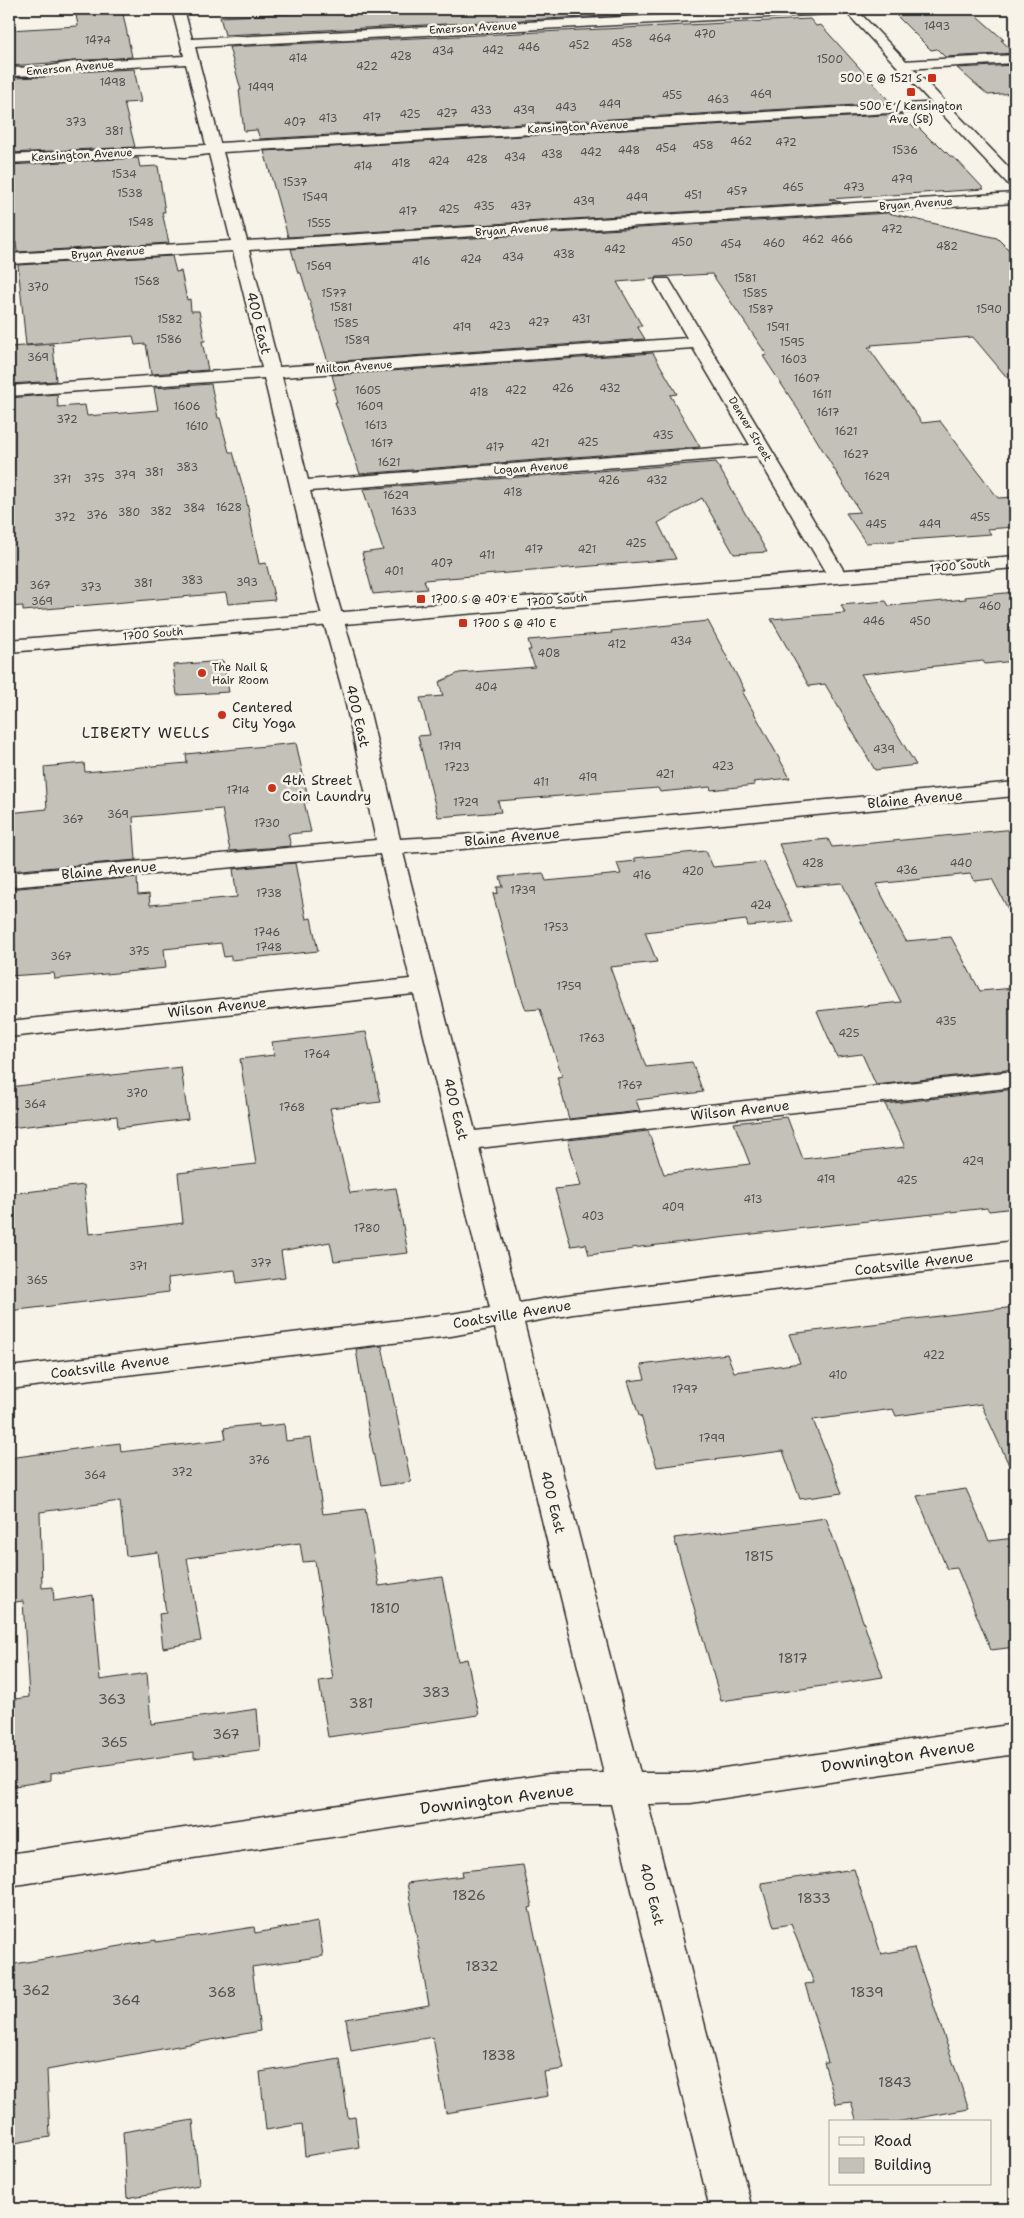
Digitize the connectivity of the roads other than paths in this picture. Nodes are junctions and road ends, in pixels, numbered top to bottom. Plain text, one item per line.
1 (178, 9) edge
2 (849, 9) edge
3 (187, 43) junction
4 (1015, 59) edge
5 (191, 60) junction
6 (903, 65) junction
7 (9, 72) edge
8 (942, 106) junction
9 (214, 148) junction
10 (9, 159) edge
11 (1015, 183) edge
12 (1015, 198) edge
13 (239, 246) junction
14 (9, 259) edge
15 (664, 282) dead end
16 (699, 342) junction
17 (272, 373) junction
18 (9, 391) edge
19 (762, 450) junction
20 (300, 486) junction
21 (1015, 562) edge
22 (837, 576) junction
23 (333, 619) junction
24 (9, 646) edge
25 (1015, 789) edge
26 (390, 847) junction
27 (9, 880) edge
28 (425, 985) junction
29 (9, 1029) edge
30 (1015, 1079) edge
31 (464, 1141) junction
32 (1015, 1251) edge
33 (508, 1317) junction
34 (9, 1378) edge
35 (1015, 1739) edge
36 (625, 1788) junction
37 (9, 1870) edge
38 (731, 2209) edge

1 - 3 street, 400 East
2 - 3 street, Emerson Avenue
2 - 6 street
3 - 5 street, 400 East
4 - 6 street
5 - 7 street, Emerson Avenue
5 - 9 street, 400 East
6 - 8 street
8 - 9 street, Kensington Avenue
8 - 11 street
9 - 10 street, Kensington Avenue
9 - 13 street, 400 East
12 - 13 street, Bryan Avenue
13 - 14 street, Bryan Avenue
13 - 17 street, 400 East
15 - 16 street, Denver Street
16 - 17 street, Milton Avenue
16 - 19 street, Denver Street
17 - 18 street, Milton Avenue
17 - 20 street, 400 East
19 - 20 street, Logan Avenue
19 - 22 street, Denver Street
20 - 23 street, 400 East
21 - 22 street, 1700 South
22 - 23 street, 1700 South
23 - 24 street, 1700 South
23 - 26 street, 400 East
25 - 26 street, Blaine Avenue
26 - 27 street, Blaine Avenue
26 - 28 street, 400 East
28 - 29 street, Wilson Avenue
28 - 31 street, 400 East
30 - 31 street, Wilson Avenue
31 - 33 street, 400 East
32 - 33 street, Coatsville Avenue
33 - 34 street, Coatsville Avenue
33 - 36 street, 400 East
35 - 36 street, Downington Avenue
36 - 37 street, Downington Avenue
36 - 38 street, 400 East

